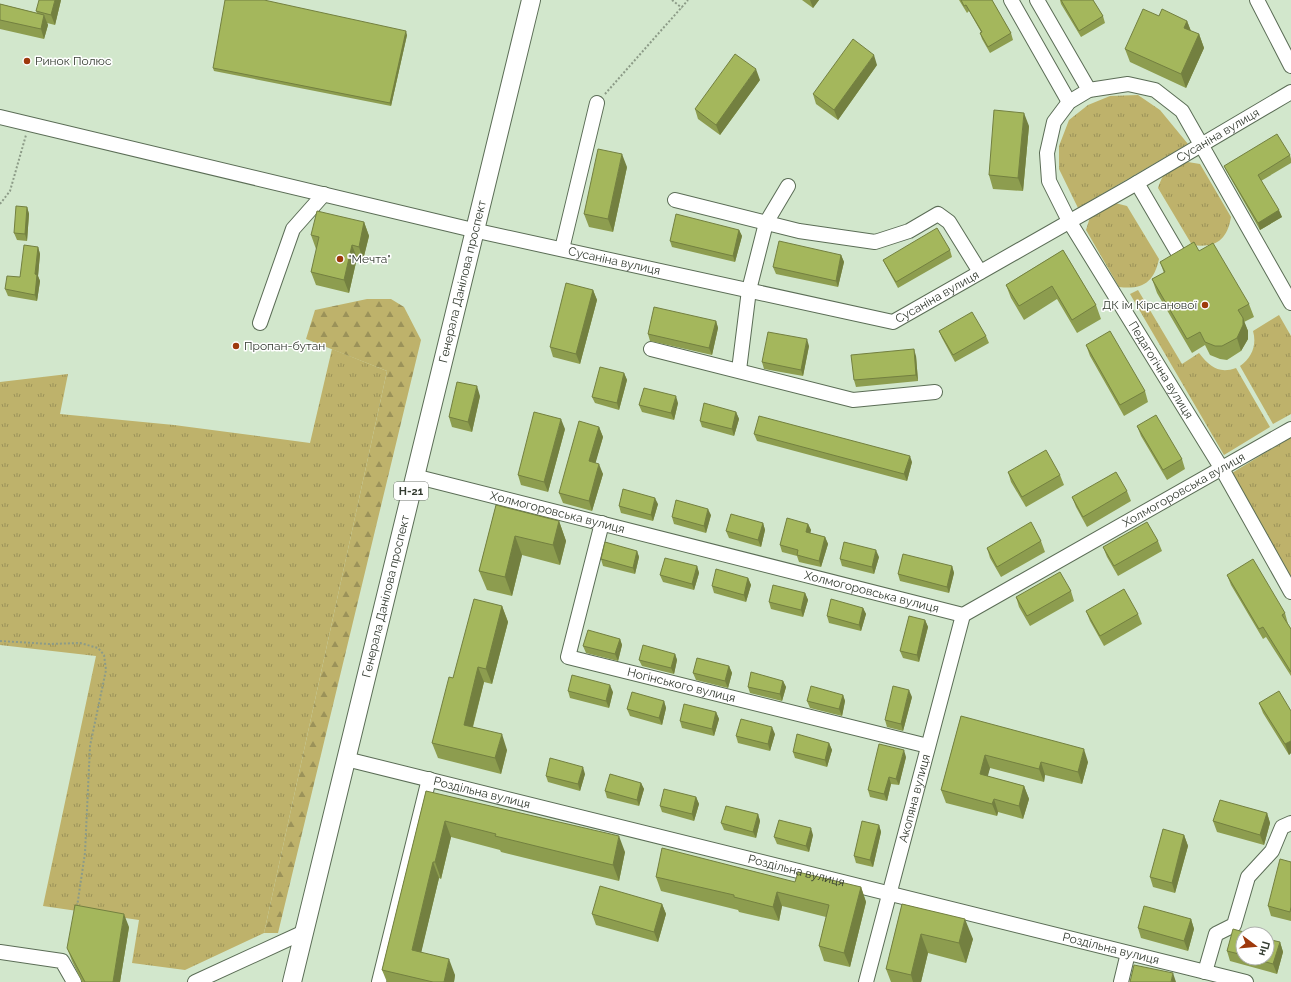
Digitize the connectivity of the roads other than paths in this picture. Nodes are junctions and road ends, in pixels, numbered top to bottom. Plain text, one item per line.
1 (531, 0) edge
2 (1011, 0) edge
3 (1037, 0) edge
4 (1258, 0) edge
5 (1291, 66) edge
6 (1089, 90) junction
7 (1291, 92) edge
8 (1069, 102) junction
9 (597, 104) road end
10 (0, 117) edge
11 (1200, 145) junction
12 (1137, 183) junction
13 (788, 186) dead end
14 (324, 194) junction
15 (675, 200) dead end
16 (1069, 221) junction
17 (766, 223) junction
18 (474, 230) junction
19 (562, 249) junction
20 (1178, 253) edge
21 (980, 272) junction
22 (749, 290) junction
23 (1291, 303) edge
24 (260, 323) dead end
25 (650, 349) dead end
26 (738, 370) junction
27 (935, 392) dead end
28 (1291, 428) edge
29 (1222, 468) junction
30 (414, 476) junction
31 (602, 523) junction
32 (1291, 592) edge
33 (963, 615) junction
34 (928, 746) junction
35 (346, 759) junction
36 (429, 779) junction
37 (1291, 823) edge
38 (890, 894) junction
39 (304, 932) junction
40 (0, 952) edge
41 (1128, 953) junction
42 (1205, 972) junction
43 (74, 982) edge
44 (196, 982) edge
45 (292, 982) edge
46 (379, 982) edge
47 (866, 982) edge
48 (1122, 982) edge
49 (1246, 982) edge

1 - 18 main road, Генерала Данілова проспект / Н-21
2 - 8 street
3 - 6 street
4 - 5 street
6 - 8 street, Педагогічна вулиця
6 - 11 street, Педагогічна вулиця
7 - 11 street, Сусаніна вулиця
8 - 16 street, Педагогічна вулиця
9 - 19 street
10 - 14 street, Сусаніна вулиця
11 - 12 street, Сусаніна вулиця
11 - 23 street, Педагогічна вулиця
12 - 16 street, Сусаніна вулиця
12 - 20 street
13 - 17 street
14 - 18 street, Сусаніна вулиця
14 - 24 street
15 - 17 street
16 - 21 street, Сусаніна вулиця
16 - 29 street, Педагогічна вулиця
17 - 21 street
17 - 22 street
18 - 19 street, Сусаніна вулиця
18 - 30 main road, Генерала Данілова проспект / Н-21
19 - 22 street, Сусаніна вулиця
21 - 22 street, Сусаніна вулиця
22 - 26 street
25 - 26 street
26 - 27 street
28 - 29 street, Холмогоровська вулиця
29 - 32 street, Педагогічна вулиця
29 - 33 street, Холмогоровська вулиця
30 - 31 street, Холмогоровська вулиця
30 - 35 main road, Генерала Данілова проспект / Н-21
31 - 33 street, Холмогоровська вулиця
31 - 34 street, Ногінського вулиця
33 - 34 street, Акопяна вулиця
34 - 38 street, Акопяна вулиця
35 - 36 street, Роздільна вулиця
35 - 39 main road, Генерала Данілова проспект / Н-21
36 - 38 street, Роздільна вулиця
36 - 46 street
37 - 42 street
38 - 41 street, Роздільна вулиця
38 - 47 street, Акопяна вулиця
39 - 44 street
39 - 45 main road, Генерала Данілова проспект / Н-21
40 - 43 street
41 - 42 street, Роздільна вулиця
41 - 48 street
42 - 49 street, Роздільна вулиця

